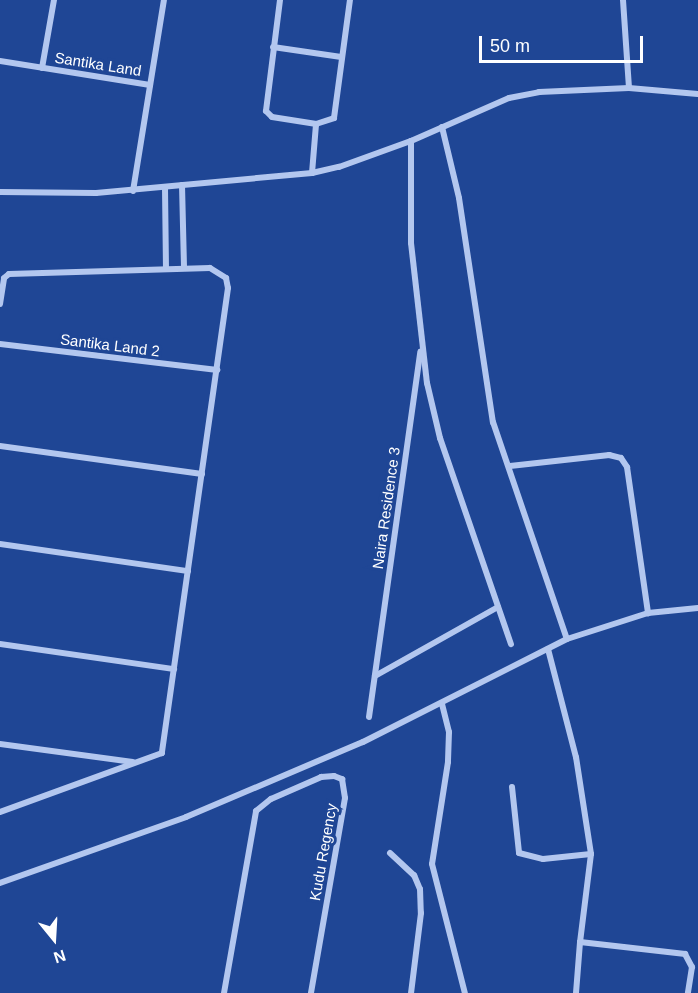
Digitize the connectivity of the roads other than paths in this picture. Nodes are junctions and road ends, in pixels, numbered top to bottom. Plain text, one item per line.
1 (54, 0) edge
2 (165, 0) edge
3 (280, 0) edge
4 (350, 0) edge
5 (623, 0) edge
6 (273, 47) junction
7 (341, 57) junction
8 (0, 61) edge
9 (42, 68) junction
10 (150, 85) junction
11 (629, 88) junction
12 (698, 94) edge
13 (316, 124) junction
14 (442, 127) junction
15 (411, 141) junction
16 (312, 173) junction
17 (182, 185) junction
18 (165, 188) junction
19 (133, 191) junction
20 (0, 192) edge
21 (184, 268) junction
22 (166, 269) junction
23 (0, 304) edge
24 (422, 342) junction
25 (0, 344) edge
26 (217, 370) junction
27 (0, 446) edge
28 (510, 466) junction
29 (202, 474) junction
30 (0, 544) edge
31 (188, 571) junction
32 (498, 607) junction
33 (698, 609) edge
34 (648, 613) junction
35 (567, 639) junction
36 (0, 644) edge
37 (511, 644) dead end
38 (548, 649) junction
39 (174, 669) junction
40 (375, 676) junction
41 (442, 704) junction
42 (369, 717) dead end
43 (0, 744) edge
44 (135, 763) junction
45 (512, 787) dead end
46 (0, 812) edge
47 (390, 853) dead end
48 (591, 854) junction
49 (0, 883) edge
50 (580, 942) junction
51 (224, 993) edge
52 (311, 993) edge
53 (411, 993) edge
54 (465, 993) edge
55 (576, 993) edge
56 (688, 993) edge

1 - 9 street, Santika Land
2 - 10 street, Santika Land
3 - 6 street
4 - 7 street
5 - 11 street
6 - 7 street
6 - 13 street
7 - 13 street
8 - 9 street, Santika Land
9 - 10 street, Santika Land
10 - 19 street, Santika Land
11 - 12 street
11 - 14 street
13 - 16 street
14 - 15 street
14 - 28 street
15 - 16 street
15 - 24 street, Naira Residence 3
16 - 17 street
17 - 18 street
17 - 21 street
18 - 19 street
18 - 22 street
19 - 20 street
21 - 22 street
21 - 26 street
22 - 23 street
24 - 32 street, Naira Residence 3
24 - 40 street, Naira Residence 3
25 - 26 street, Santika Land 2
26 - 29 street
27 - 29 street
28 - 34 street
28 - 35 street
29 - 31 street
30 - 31 street
31 - 39 street
32 - 37 street, Naira Residence 3
32 - 40 street
33 - 34 street
34 - 35 street
35 - 38 street
36 - 39 street
38 - 41 street
38 - 48 street
39 - 44 street
40 - 42 street, Naira Residence 3
41 - 49 street
41 - 54 street
43 - 44 street
44 - 46 street
45 - 48 street
47 - 53 street
48 - 50 street
50 - 55 street
50 - 56 street
51 - 52 street, Kudu Regency

